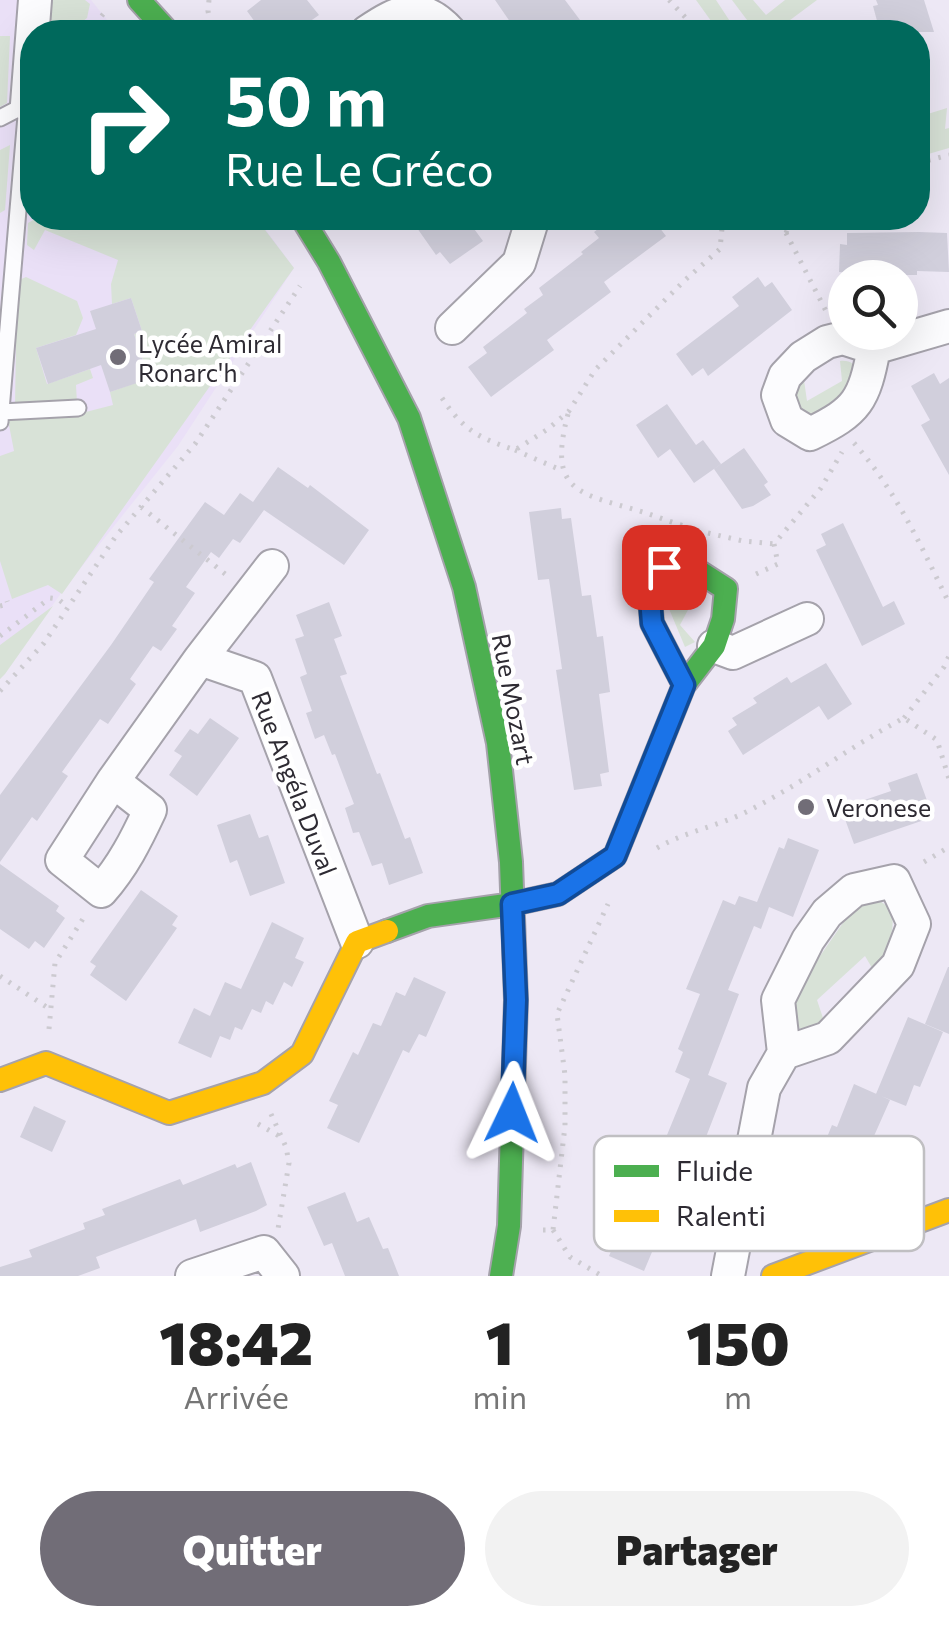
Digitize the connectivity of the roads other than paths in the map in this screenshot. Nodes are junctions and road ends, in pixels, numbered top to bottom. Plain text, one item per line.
1 (139, 0) edge
2 (157, 20) edge
3 (386, 20) edge
4 (440, 20) edge
5 (20, 76) edge
6 (13, 111) edge
7 (309, 230) edge
8 (530, 230) edge
9 (949, 326) edge
10 (452, 328) dead end
11 (918, 335) edge
12 (874, 348) joint
13 (78, 408) dead end
14 (1, 412) edge
15 (0, 422) edge
16 (272, 566) dead end
17 (808, 618) dead end
18 (714, 646) junction
19 (200, 660) junction
20 (684, 685) junction
21 (113, 782) junction
22 (512, 904) junction
23 (357, 942) junction
24 (784, 1053) junction
25 (0, 1080) edge
26 (755, 1136) edge
27 (949, 1210) edge
28 (924, 1219) edge
29 (509, 1226) junction
30 (733, 1251) edge
31 (840, 1251) edge
32 (273, 1264) edge
33 (192, 1276) edge
34 (500, 1276) edge
35 (526, 1276) edge
36 (728, 1276) edge
37 (773, 1276) edge

1 - 2 street
3 - 4 street
5 - 6 street
6 - 14 lane
7 - 22 street, Rue Mozart
8 - 10 street
9 - 11 street
12 - 12 street
13 - 14 lane
14 - 15 lane
16 - 19 street
17 - 18 street
18 - 20 street
18 - 20 street
19 - 21 street
19 - 23 street, Rue Angéla Duval
20 - 22 street
21 - 21 street
22 - 23 street
22 - 29 street, Rue Mozart
23 - 25 street
24 - 24 street
24 - 26 street
27 - 28 street
29 - 34 street, Rue Mozart
29 - 35 street, Rue Mozart
30 - 36 street
31 - 37 street
32 - 33 street

